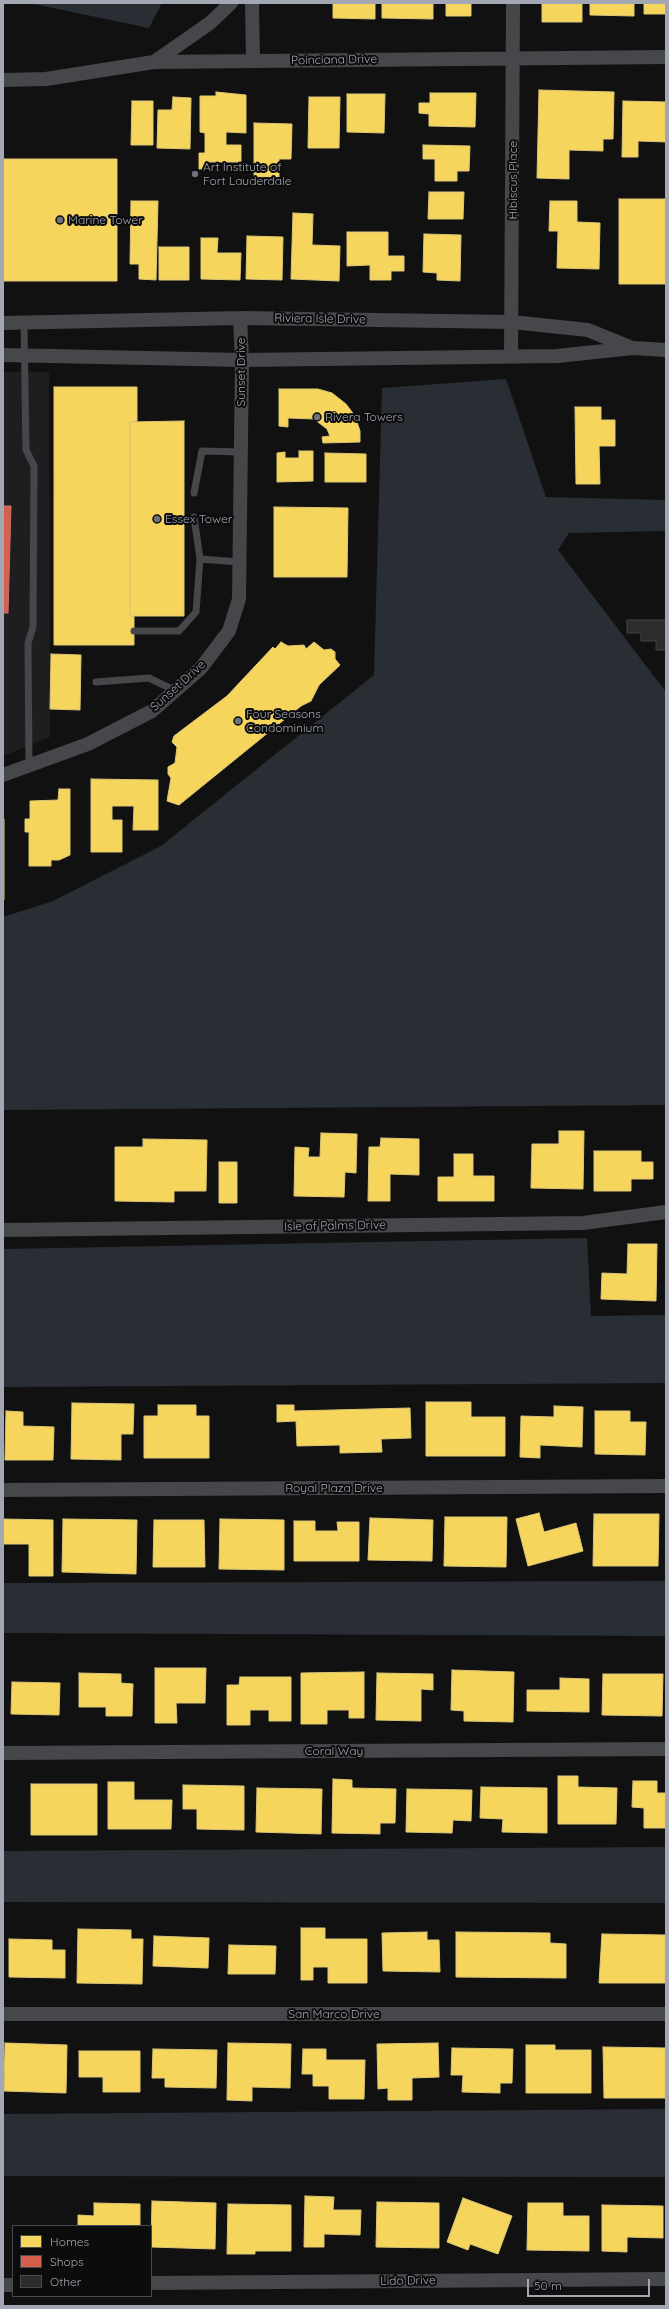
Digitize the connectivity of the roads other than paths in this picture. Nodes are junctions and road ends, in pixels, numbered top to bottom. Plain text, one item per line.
1 (231, 3) edge
2 (252, 3) edge
3 (513, 3) edge
4 (513, 57) junction
5 (666, 57) edge
6 (253, 61) junction
7 (154, 62) junction
8 (3, 80) edge
9 (240, 318) junction
10 (512, 322) junction
11 (3, 323) edge
12 (24, 323) junction
13 (633, 348) junction
14 (666, 350) edge
15 (3, 355) edge
16 (24, 355) junction
17 (511, 356) junction
18 (242, 360) junction
19 (240, 452) junction
20 (194, 493) dead end
21 (194, 517) dead end
22 (200, 559) junction
23 (239, 562) junction
24 (134, 631) dead end
25 (96, 682) dead end
26 (176, 691) junction
27 (29, 765) junction
28 (3, 775) edge
29 (666, 1212) edge
30 (3, 1230) edge
31 (666, 1486) edge
32 (3, 1490) edge
33 (666, 1749) edge
34 (3, 1753) edge
35 (3, 2014) edge
36 (666, 2014) edge
37 (666, 2279) edge
38 (152, 2283) edge

1 - 7 street
2 - 6 street
3 - 4 street, Hibiscus Place
4 - 5 street, Poinciana Drive
4 - 6 street, Poinciana Drive
4 - 10 street, Hibiscus Place
6 - 7 street, Poinciana Drive
7 - 8 street, Poinciana Drive
9 - 10 street, Riviera Isle Drive
9 - 12 street, Riviera Isle Drive
9 - 18 street, Sunset Drive
10 - 13 street, Riviera Isle Drive
10 - 17 street, Hibiscus Place
11 - 12 street, Riviera Isle Drive
12 - 16 lane
13 - 14 street, Riviera Isle Drive
13 - 17 street, Riviera Isle Drive
15 - 16 street, Riviera Isle Drive
16 - 18 street, Riviera Isle Drive
16 - 27 lane
17 - 18 street, Riviera Isle Drive
18 - 19 street, Sunset Drive
19 - 20 lane
19 - 23 street, Sunset Drive
21 - 22 lane
22 - 23 lane
22 - 24 lane
23 - 26 street, Sunset Drive
25 - 26 lane
26 - 27 street, Sunset Drive
27 - 28 street, Sunset Drive
29 - 30 street, Isle of Palms Drive
31 - 32 street, Royal Plaza Drive
33 - 34 street, Coral Way
35 - 36 street, San Marco Drive
37 - 38 street, Lido Drive

